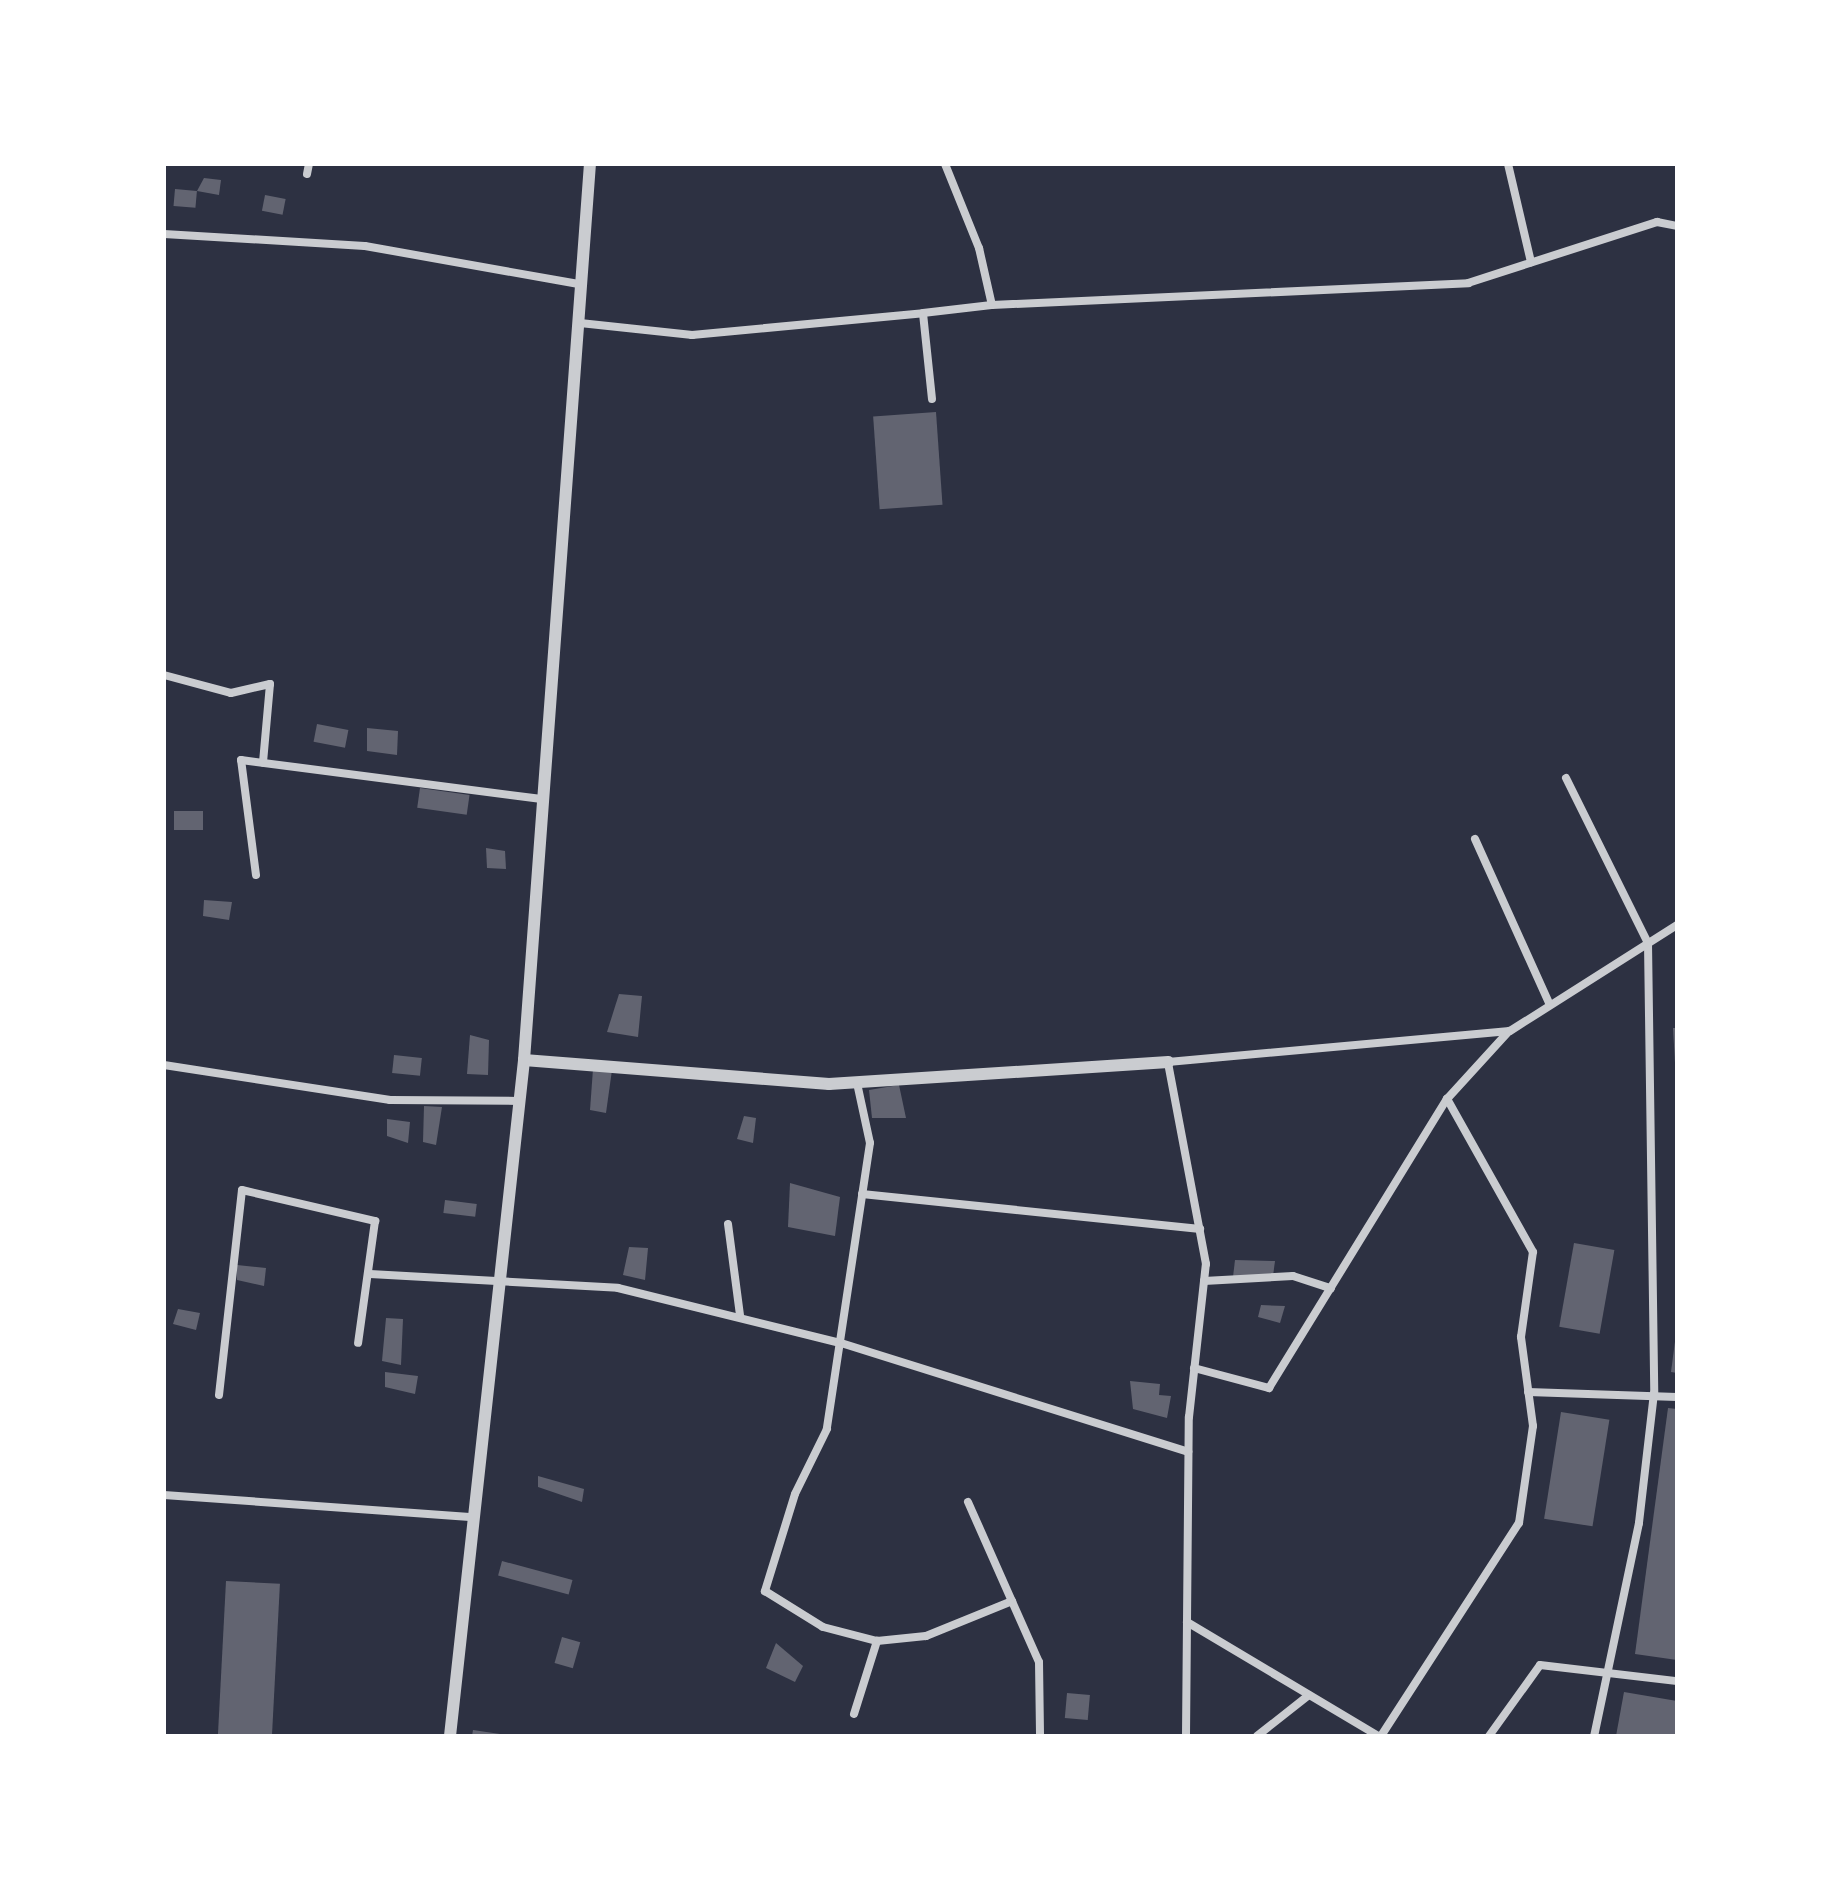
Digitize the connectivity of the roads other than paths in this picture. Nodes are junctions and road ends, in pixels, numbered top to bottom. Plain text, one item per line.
1 (309, 164) edge
2 (590, 164) edge
3 (945, 164) edge
4 (1508, 164) edge
5 (307, 174) dead end
6 (1677, 226) edge
7 (164, 234) edge
8 (1531, 262) junction
9 (579, 284) junction
10 (992, 305) junction
11 (923, 313) junction
12 (580, 323) junction
13 (932, 399) dead end
14 (166, 679) edge
15 (263, 763) junction
16 (1566, 778) dead end
17 (541, 799) junction
18 (1475, 839) dead end
19 (256, 875) dead end
20 (1677, 925) edge
21 (1648, 943) junction
22 (1550, 1005) junction
23 (1510, 1031) junction
24 (524, 1060) junction
25 (1168, 1062) junction
26 (164, 1065) edge
27 (857, 1083) junction
28 (1447, 1099) junction
29 (518, 1101) junction
30 (862, 1194) junction
31 (728, 1224) dead end
32 (1200, 1229) junction
33 (370, 1274) junction
34 (498, 1277) junction
35 (1204, 1281) junction
36 (1331, 1288) junction
37 (740, 1315) junction
38 (358, 1343) dead end
39 (841, 1343) junction
40 (1194, 1368) junction
41 (1528, 1392) junction
42 (1654, 1393) junction
43 (219, 1395) dead end
44 (1677, 1397) edge
45 (1188, 1452) junction
46 (164, 1495) edge
47 (968, 1502) dead end
48 (473, 1517) junction
49 (1012, 1601) junction
50 (1187, 1622) junction
51 (877, 1641) junction
52 (1608, 1671) junction
53 (1677, 1681) edge
54 (1309, 1695) junction
55 (854, 1714) dead end
56 (450, 1736) edge
57 (1040, 1736) edge
58 (1186, 1736) edge
59 (1257, 1736) edge
60 (1379, 1736) edge
61 (1489, 1736) edge
62 (1594, 1736) edge

1 - 5 street
2 - 9 street
3 - 10 street
4 - 8 street
6 - 8 street
7 - 9 street
8 - 10 street
9 - 12 street
10 - 11 street
11 - 12 street
11 - 13 street
12 - 17 street
14 - 15 street
15 - 17 street
15 - 19 street
16 - 21 street
17 - 24 street
18 - 22 street
20 - 21 street
21 - 22 street
21 - 42 street
22 - 23 street
23 - 25 street
23 - 28 street
24 - 27 street
24 - 29 street
25 - 27 street
25 - 32 street
26 - 29 street
27 - 30 street
28 - 36 street
28 - 41 street
29 - 34 street
30 - 32 street
30 - 39 street
31 - 37 street
32 - 35 street
33 - 34 street
33 - 38 street
33 - 43 street
34 - 37 street
34 - 48 street
35 - 36 street
35 - 40 street
36 - 40 street
37 - 39 street
39 - 45 street
39 - 51 street
40 - 45 street
41 - 42 street
41 - 60 street
42 - 44 street
42 - 52 street
45 - 50 street
46 - 48 street
47 - 49 street
48 - 56 street
49 - 51 street
49 - 57 street
50 - 54 street
50 - 58 street
51 - 55 street
52 - 53 street
52 - 61 street
52 - 62 street
54 - 59 street
54 - 60 street

